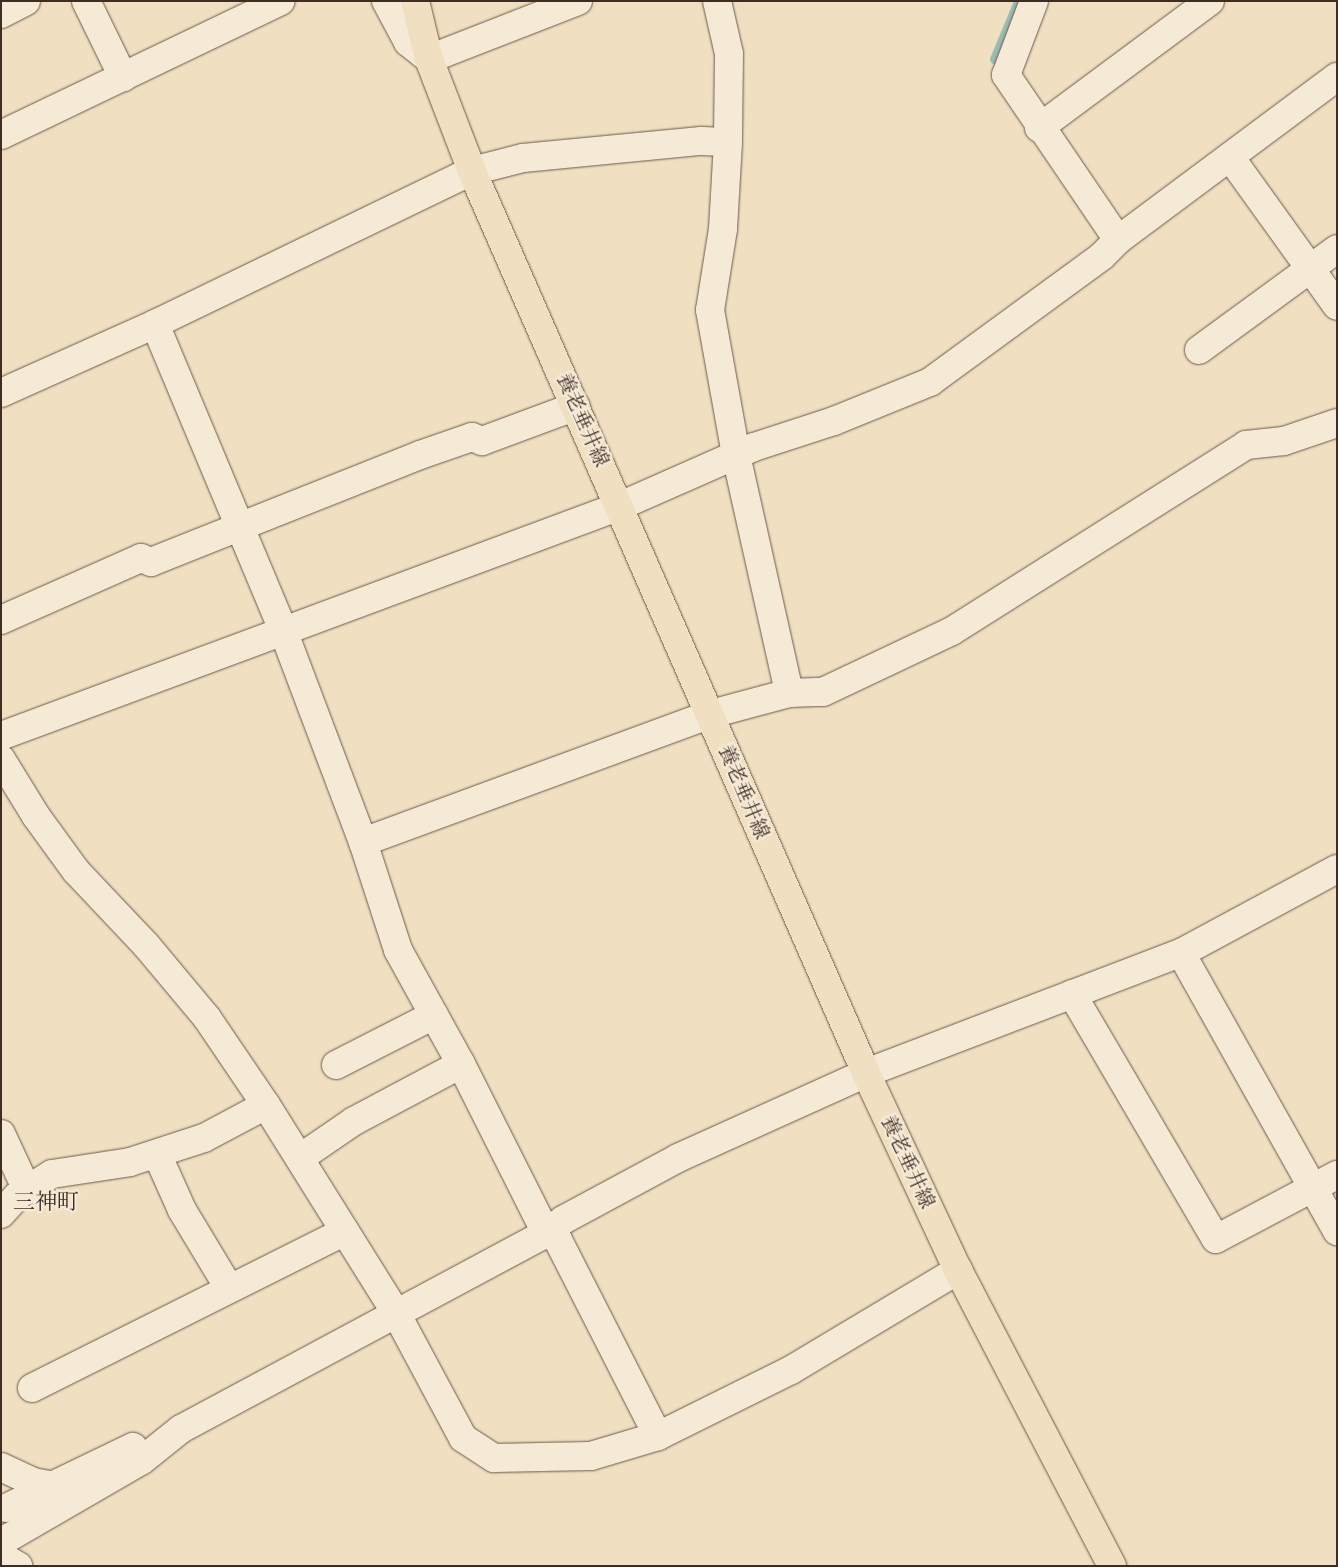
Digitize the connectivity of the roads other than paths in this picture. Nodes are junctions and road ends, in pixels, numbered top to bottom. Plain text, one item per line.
1 (26, 1) edge
2 (86, 1) edge
3 (281, 1) edge
4 (386, 1) edge
5 (415, 1) edge
6 (578, 1) edge
7 (717, 1) edge
8 (1034, 1) edge
9 (1210, 1) edge
10 (1, 14) edge
11 (429, 59) junction
12 (123, 77) junction
13 (1337, 77) edge
14 (1039, 128) junction
15 (1, 135) edge
16 (728, 142) junction
17 (1230, 157) junction
18 (472, 171) junction
19 (1118, 240) junction
20 (1337, 249) edge
21 (1310, 268) junction
22 (1337, 306) edge
23 (155, 324) junction
24 (1199, 350) dead end
25 (1, 393) edge
26 (576, 406) junction
27 (1337, 423) edge
28 (736, 455) junction
29 (620, 506) junction
30 (238, 525) junction
31 (1, 620) edge
32 (284, 633) junction
33 (790, 693) junction
34 (711, 714) junction
35 (1, 736) edge
36 (1, 760) edge
37 (363, 842) junction
38 (1337, 869) edge
39 (1181, 953) junction
40 (1072, 994) junction
41 (434, 1015) junction
42 (461, 1064) junction
43 (336, 1065) dead end
44 (866, 1073) junction
45 (266, 1105) junction
46 (1, 1134) edge
47 (157, 1154) junction
48 (300, 1158) junction
49 (1337, 1175) edge
50 (1313, 1189) junction
51 (27, 1190) junction
52 (1, 1214) edge
53 (345, 1231) junction
54 (1337, 1231) edge
55 (546, 1234) junction
56 (958, 1270) junction
57 (229, 1288) junction
58 (396, 1313) junction
59 (32, 1388) dead end
60 (658, 1436) junction
61 (158, 1447) junction
62 (1, 1467) edge
63 (53, 1486) junction
64 (6, 1508) dead end
65 (1, 1542) edge
66 (1, 1556) edge
67 (18, 1566) edge
68 (1112, 1566) edge

1 - 10 street
2 - 12 street
3 - 12 street
4 - 11 street
5 - 11 main road, 養老垂井線
6 - 11 street
7 - 16 street
8 - 14 street
9 - 14 street
11 - 18 main road, 養老垂井線
12 - 15 street
13 - 17 street
14 - 19 street
16 - 18 street
16 - 28 street
17 - 19 street
17 - 21 street
18 - 23 street
18 - 26 main road, 養老垂井線
19 - 28 street
20 - 21 street
21 - 22 street
21 - 24 street
23 - 25 street
23 - 30 street
26 - 29 main road, 養老垂井線
26 - 30 street
27 - 33 street
28 - 29 street
28 - 33 street
29 - 32 street
29 - 34 main road, 養老垂井線
30 - 31 street
30 - 32 street
32 - 35 street
32 - 37 street
33 - 34 street
34 - 37 street
34 - 44 main road, 養老垂井線
36 - 45 street
37 - 41 street
38 - 39 street
39 - 40 street
39 - 50 street
40 - 44 street
40 - 50 street
41 - 42 street
41 - 43 street
42 - 48 street
42 - 55 street
44 - 55 street
44 - 56 main road, 養老垂井線
45 - 47 street
45 - 48 street
46 - 51 street
47 - 51 street
47 - 57 street
48 - 53 street
49 - 50 street
50 - 54 street
51 - 52 street
53 - 57 street
53 - 58 street
55 - 58 street
55 - 60 street
56 - 60 street
56 - 68 main road, 養老垂井線
57 - 59 street
58 - 60 street
58 - 61 street
61 - 63 street
61 - 65 street
62 - 63 street
63 - 64 street
66 - 67 street

